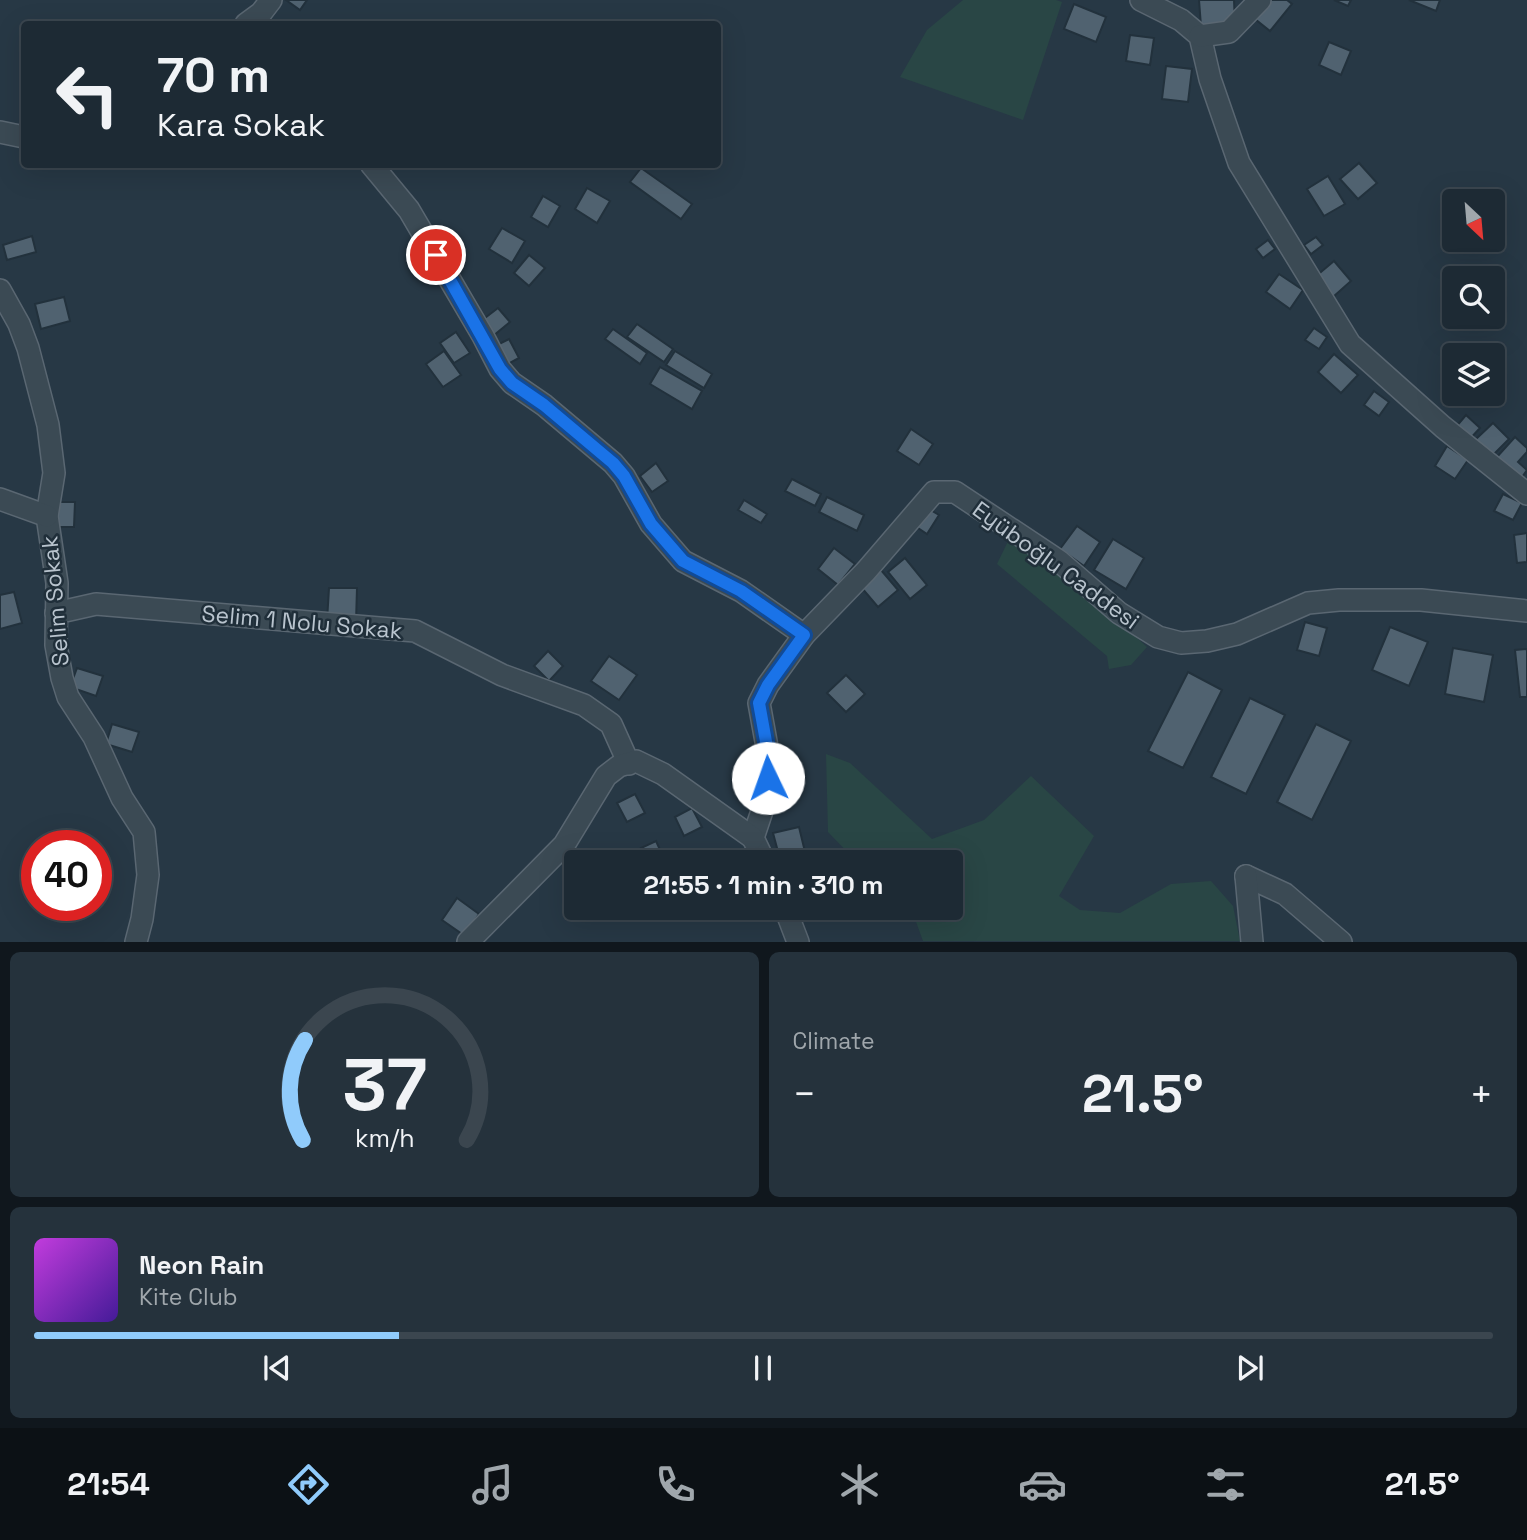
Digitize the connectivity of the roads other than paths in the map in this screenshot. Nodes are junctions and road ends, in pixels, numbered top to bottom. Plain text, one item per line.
1 (271, 0) edge
2 (1141, 0) edge
3 (1260, 0) edge
4 (250, 21) edge
5 (1200, 36) junction
6 (0, 132) edge
7 (21, 136) edge
8 (374, 168) edge
9 (0, 290) edge
10 (1527, 494) edge
11 (0, 499) edge
12 (47, 516) junction
13 (1527, 611) edge
14 (56, 613) junction
15 (804, 635) junction
16 (629, 764) junction
17 (753, 838) junction
18 (759, 850) edge
19 (790, 920) edge
20 (136, 942) edge
21 (468, 942) edge
22 (799, 942) edge
23 (1252, 942) edge
24 (1341, 942) edge

1 - 4 street
2 - 5 street
3 - 5 street
5 - 10 street
6 - 7 street
8 - 15 street
9 - 12 street, Selim Sokak
11 - 12 street
12 - 14 street, Selim Sokak
13 - 15 street, Eyüboğlu Caddesi
14 - 16 street, Selim 1 Nolu Sokak
14 - 20 street, Selim Sokak
15 - 17 street, Eyüboğlu Caddesi
16 - 17 street
16 - 21 street
17 - 18 street
19 - 22 street
23 - 24 street

